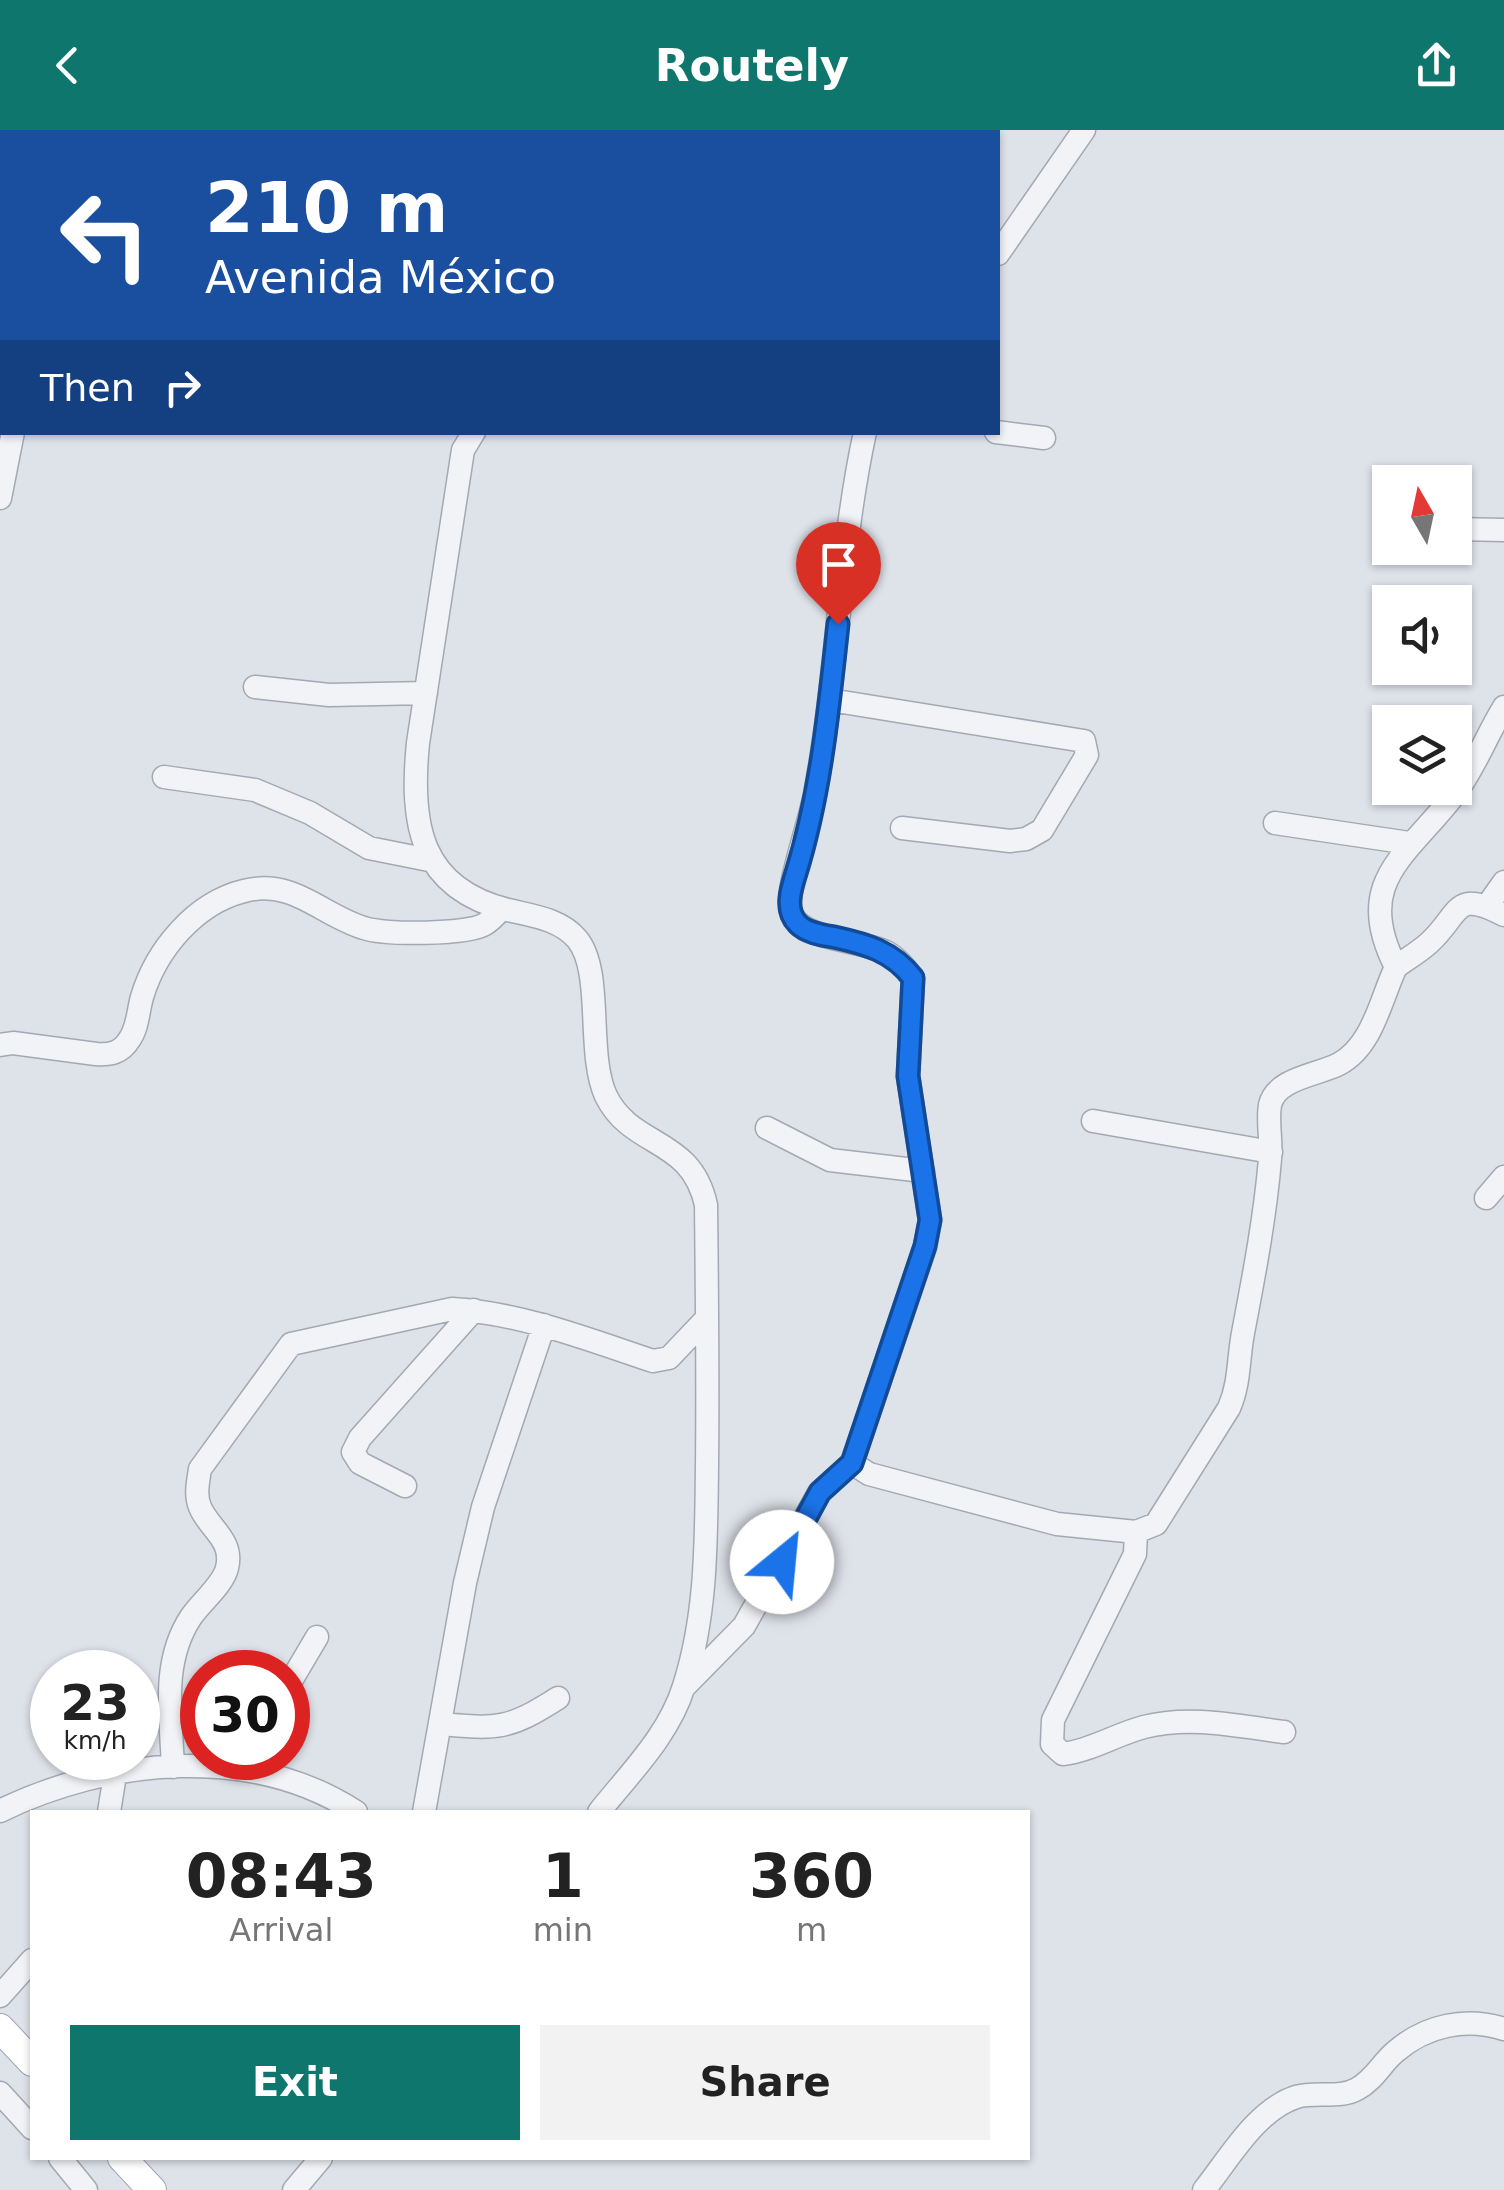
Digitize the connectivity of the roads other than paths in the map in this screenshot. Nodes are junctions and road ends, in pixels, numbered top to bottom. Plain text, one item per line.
1 (1084, 130) edge
2 (1000, 251) edge
3 (1000, 432) edge
4 (13, 435) edge
5 (472, 435) edge
6 (864, 435) edge
7 (1044, 438) dead end
8 (0, 498) edge
9 (1472, 529) edge
10 (1504, 530) edge
11 (255, 686) dead end
12 (426, 693) junction
13 (830, 700) junction
14 (1504, 708) edge
15 (164, 777) dead end
16 (1275, 823) dead end
17 (902, 828) dead end
18 (1409, 843) junction
19 (429, 860) junction
20 (1504, 882) edge
21 (502, 908) junction
22 (1495, 911) edge
23 (1396, 966) junction
24 (0, 1045) edge
25 (1093, 1121) dead end
26 (767, 1128) dead end
27 (1271, 1152) junction
28 (923, 1171) junction
29 (1504, 1177) edge
30 (1486, 1198) dead end
31 (474, 1310) junction
32 (707, 1318) junction
33 (544, 1324) junction
34 (852, 1463) junction
35 (405, 1486) dead end
36 (1136, 1532) junction
37 (317, 1637) dead end
38 (309, 1650) edge
39 (684, 1686) junction
40 (558, 1698) dead end
41 (440, 1724) junction
42 (1284, 1732) dead end
43 (173, 1767) junction
44 (180, 1767) edge
45 (160, 1769) edge
46 (81, 1780) edge
47 (114, 1780) edge
48 (296, 1780) edge
49 (109, 1810) edge
50 (352, 1810) edge
51 (424, 1810) edge
52 (601, 1810) edge
53 (0, 1811) edge
54 (30, 1962) edge
55 (0, 1996) edge
56 (0, 2028) edge
57 (1504, 2029) edge
58 (30, 2060) edge
59 (0, 2093) edge
60 (30, 2126) edge
61 (62, 2160) edge
62 (124, 2160) edge
63 (319, 2160) edge
64 (86, 2190) edge
65 (152, 2190) edge
66 (294, 2190) edge
67 (1204, 2190) edge

1 - 2 street
3 - 7 street
4 - 8 street
5 - 12 street
6 - 13 street
9 - 10 street
11 - 12 street
12 - 19 street
13 - 17 street
13 - 28 street
14 - 18 street
15 - 19 street
16 - 18 street
18 - 23 street
19 - 21 street
20 - 22 street
21 - 24 street
21 - 32 street
22 - 23 street
23 - 27 street
25 - 27 street
26 - 28 street
27 - 36 street
28 - 34 street
29 - 30 street
31 - 33 street
31 - 35 street
31 - 43 street
32 - 33 street
32 - 39 street
33 - 41 street
34 - 36 street
34 - 39 street
36 - 42 street
37 - 38 street
39 - 52 street
40 - 41 street
41 - 51 street
43 - 44 street
43 - 45 street
46 - 53 street
47 - 49 street
48 - 50 street
54 - 55 street
56 - 58 main road
57 - 67 street
59 - 60 street
61 - 64 street
62 - 65 main road
63 - 66 street

